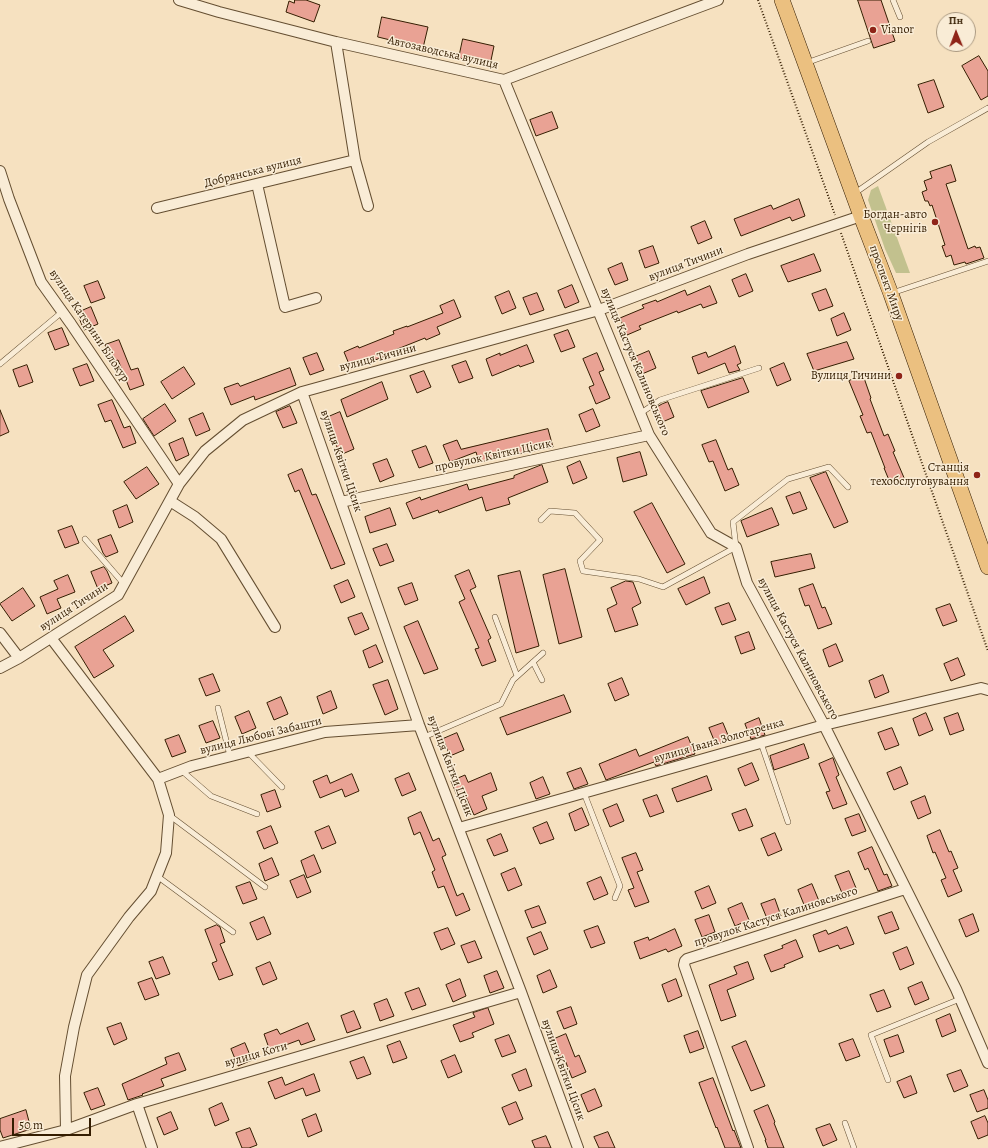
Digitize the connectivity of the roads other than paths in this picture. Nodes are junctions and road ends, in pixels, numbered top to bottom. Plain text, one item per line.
1 (179, 0) edge
2 (718, 0) edge
3 (782, 0) edge
4 (893, 0) edge
5 (900, 17) dead end
6 (868, 41) dead end
7 (336, 42) junction
8 (805, 63) junction
9 (504, 80) junction
10 (988, 108) edge
11 (355, 160) junction
12 (0, 171) edge
13 (257, 184) junction
14 (853, 195) junction
15 (368, 206) dead end
16 (157, 208) dead end
17 (861, 216) junction
18 (988, 261) edge
19 (891, 294) junction
20 (316, 298) dead end
21 (599, 310) junction
22 (62, 312) junction
23 (0, 364) edge
24 (760, 368) dead end
25 (302, 392) junction
26 (641, 413) junction
27 (650, 435) junction
28 (179, 484) junction
29 (848, 487) dead end
30 (170, 500) junction
31 (341, 502) junction
32 (542, 520) dead end
33 (84, 538) dead end
34 (736, 547) junction
35 (988, 567) edge
36 (124, 584) junction
37 (495, 617) dead end
38 (275, 627) dead end
39 (0, 633) edge
40 (51, 638) junction
41 (543, 653) dead end
42 (19, 658) junction
43 (533, 662) junction
44 (0, 668) edge
45 (517, 676) junction
46 (542, 680) dead end
47 (988, 690) edge
48 (218, 708) dead end
49 (420, 725) junction
50 (824, 725) junction
51 (424, 738) junction
52 (761, 743) junction
53 (248, 752) junction
54 (230, 756) junction
55 (181, 770) junction
56 (158, 779) junction
57 (282, 787) dead end
58 (584, 793) junction
59 (257, 814) dead end
60 (169, 815) junction
61 (788, 822) dead end
62 (459, 828) junction
63 (157, 876) junction
64 (265, 887) dead end
65 (905, 889) junction
66 (615, 898) dead end
67 (233, 932) dead end
68 (521, 992) junction
69 (960, 999) junction
70 (988, 1062) edge
71 (888, 1080) dead end
72 (137, 1104) junction
73 (845, 1122) dead end
74 (66, 1130) junction
75 (0, 1147) edge
76 (152, 1148) edge
77 (578, 1148) edge
78 (748, 1148) edge
79 (854, 1148) edge

1 - 7 street, Автозаводська вулиця
2 - 9 street, Автозаводська вулиця
3 - 8 main road, проспект Миру
4 - 5 lane
6 - 8 lane
7 - 9 street, Автозаводська вулиця
7 - 11 street
8 - 14 main road, проспект Миру
9 - 21 street, вулиця Кастуся Калиновського
10 - 14 lane
11 - 13 street, Добрянська вулиця
11 - 15 street
12 - 22 street, вулиця Катерини Білокур
13 - 16 street, Добрянська вулиця
13 - 20 street
14 - 17 main road, проспект Миру
17 - 19 main road, проспект Миру
17 - 21 street, вулиця Тичини
18 - 19 lane
19 - 35 main road, проспект Миру
21 - 25 street, вулиця Тичини
21 - 26 street, вулиця Кастуся Калиновського
22 - 23 lane
22 - 28 street, вулиця Катерини Білокур
24 - 26 lane
25 - 28 street, вулиця Тичини
25 - 31 street, вулиця Квітки Цісик
26 - 27 street, вулиця Кастуся Калиновського
27 - 31 street, провулок Квітки Цісик
27 - 34 street, вулиця Кастуся Калиновського
28 - 30 street, вулиця Тичини
29 - 34 lane
30 - 36 street, вулиця Тичини
30 - 38 street
31 - 49 street, вулиця Квітки Цісик
32 - 34 lane
33 - 36 lane
34 - 50 street, вулиця Кастуся Калиновського
36 - 40 street, вулиця Тичини
37 - 45 lane
39 - 42 street
40 - 42 street, вулиця Тичини
40 - 56 street
41 - 43 lane
42 - 44 street, вулиця Тичини
43 - 45 lane
43 - 46 lane
45 - 51 lane
47 - 50 street, вулиця Івана Золотаренка
48 - 54 lane
49 - 51 street, вулиця Квітки Цісик
49 - 53 street, вулиця Любові Забашти
50 - 52 street, вулиця Івана Золотаренка
50 - 65 street, вулиця Кастуся Калиновського
51 - 62 street, вулиця Квітки Цісик
52 - 58 street, вулиця Івана Золотаренка
52 - 61 lane
53 - 54 street, вулиця Любові Забашти
53 - 57 lane
54 - 55 street, вулиця Любові Забашти
55 - 56 street, вулиця Любові Забашти
55 - 59 lane
56 - 60 street
58 - 62 street, вулиця Івана Золотаренка
58 - 66 lane
60 - 63 street
60 - 64 lane
62 - 68 street, вулиця Квітки Цісик
63 - 67 lane
63 - 74 street
65 - 69 street, вулиця Кастуся Калиновського
65 - 78 street, провулок Кастуся Калиновського
68 - 72 street, вулиця Коти
68 - 77 street, вулиця Квітки Цісик
69 - 70 street, вулиця Кастуся Калиновського
69 - 71 lane
72 - 74 street, вулиця Коти
72 - 76 street
73 - 79 lane
74 - 75 street, вулиця Коти

